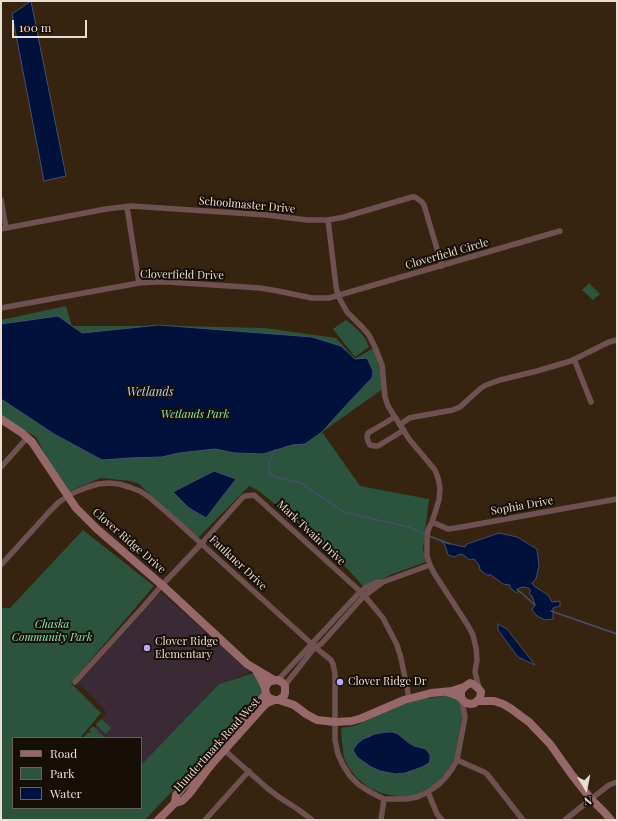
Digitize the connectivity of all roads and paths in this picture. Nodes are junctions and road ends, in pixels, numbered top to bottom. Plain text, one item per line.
1 (1, 200) edge
2 (127, 207) junction
3 (328, 220) junction
4 (3, 229) edge
5 (560, 231) dead end
6 (442, 266) junction
7 (139, 283) junction
8 (338, 296) junction
9 (1, 308) edge
10 (617, 340) edge
11 (574, 359) junction
12 (591, 402) dead end
13 (394, 417) junction
14 (1, 419) edge
15 (400, 425) junction
16 (404, 430) junction
17 (27, 438) junction
18 (1, 467) edge
19 (67, 497) junction
20 (617, 499) edge
21 (432, 522) junction
22 (202, 543) junction
23 (1, 565) edge
24 (430, 565) junction
25 (162, 585) junction
26 (362, 594) junction
27 (314, 646) junction
28 (255, 669) junction
29 (475, 672) junction
30 (276, 680) junction
31 (75, 682) dead end
32 (465, 686) junction
33 (285, 688) junction
34 (480, 690) junction
35 (265, 691) junction
36 (446, 692) junction
37 (409, 698) junction
38 (462, 699) junction
39 (276, 700) junction
40 (494, 701) junction
41 (476, 702) junction
42 (294, 705) junction
43 (465, 717) junction
44 (335, 722) junction
45 (222, 748) junction
46 (457, 760) junction
47 (249, 771) junction
48 (617, 782) edge
49 (428, 792) junction
50 (384, 799) junction
51 (591, 799) junction
52 (158, 820) edge
53 (205, 820) edge
54 (312, 820) edge
55 (381, 820) edge
56 (442, 820) edge
57 (523, 820) edge
58 (565, 820) edge
59 (605, 820) edge
60 (611, 820) edge

1 - 4 street
2 - 3 street, Schoolmaster Drive
2 - 4 street, Schoolmaster Drive
2 - 7 street
3 - 6 street, Schoolmaster Drive
3 - 8 street
5 - 6 street, Cloverfield Circle
6 - 8 street, Cloverfield Circle
7 - 8 street, Cloverfield Drive
7 - 9 street, Cloverfield Drive
8 - 13 street
10 - 11 street
11 - 12 street
11 - 15 street
13 - 15 street
13 - 16 street
14 - 17 street, Clover Ridge Drive
15 - 16 street
16 - 21 street
17 - 18 street
17 - 19 street, Clover Ridge Drive
19 - 22 street, Faulkner Drive
19 - 23 street, Faulkner Drive
19 - 25 street, Clover Ridge Drive
20 - 21 street, Sophia Drive
21 - 24 street
22 - 25 street
22 - 26 street, Mark Twain Drive
22 - 27 street, Faulkner Drive
24 - 26 street
24 - 29 street
25 - 28 street, Clover Ridge Drive
25 - 31 street
26 - 27 street
26 - 37 street, Mark Twain Drive
27 - 30 street
27 - 33 street
27 - 44 street, Faulkner Drive
28 - 30 street, Clover Ridge Drive
28 - 35 street, Clover Ridge Drive
29 - 32 street
29 - 34 street
30 - 33 street
30 - 35 street
32 - 34 street
32 - 36 street
32 - 38 street
33 - 39 street
33 - 42 street
34 - 40 street
34 - 41 street
35 - 39 street
35 - 45 street, Hundertmark Road West
36 - 37 street
36 - 38 street
37 - 44 street
38 - 41 street
38 - 43 street
39 - 42 street
39 - 45 street, Hundertmark Road West
40 - 41 street
40 - 51 street
41 - 43 street
42 - 44 street
43 - 46 street
44 - 50 street
45 - 47 street
45 - 52 street, Hundertmark Road West
46 - 49 street
46 - 57 street
47 - 53 street
47 - 54 street
48 - 51 street
49 - 50 street
49 - 56 street
50 - 55 street
51 - 58 street
51 - 59 street
51 - 60 street

